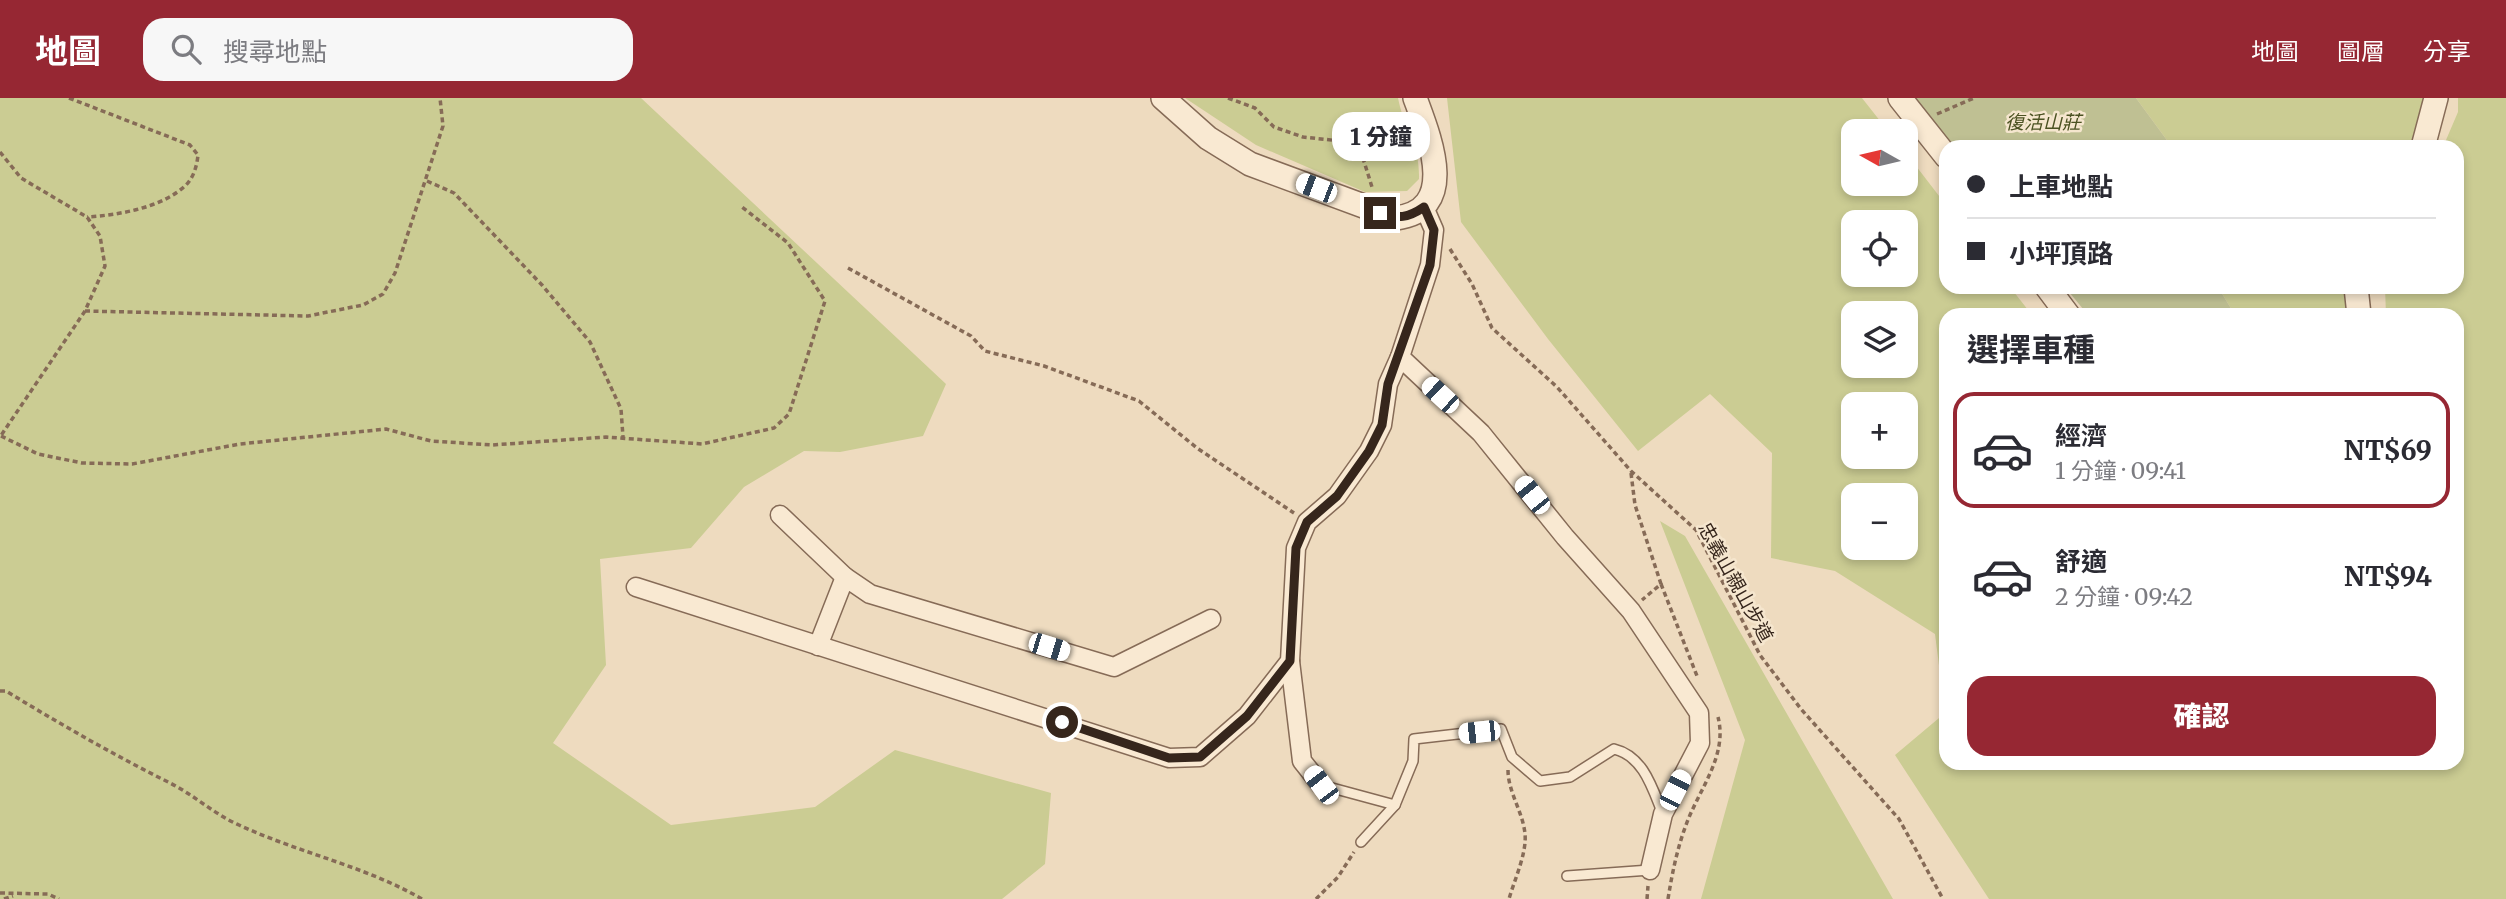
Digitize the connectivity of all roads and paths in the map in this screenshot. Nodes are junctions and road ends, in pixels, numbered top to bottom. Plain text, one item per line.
1 (69, 98) edge
2 (440, 98) edge
3 (1163, 98) edge
4 (1228, 98) edge
5 (1415, 98) edge
6 (1900, 98) edge
7 (1974, 98) edge
8 (2436, 98) edge
9 (1919, 121) junction
10 (2425, 140) edge
11 (1939, 147) edge
12 (0, 152) edge
13 (426, 181) junction
14 (742, 207) dead end
15 (1424, 207) junction
16 (1380, 213) junction
17 (87, 217) junction
18 (1434, 230) junction
19 (848, 268) dead end
20 (2052, 294) edge
21 (2062, 308) edge
22 (85, 311) junction
23 (1400, 357) junction
24 (0, 437) edge
25 (623, 438) junction
26 (1630, 471) junction
27 (780, 515) dead end
28 (1307, 522) junction
29 (845, 577) junction
30 (636, 587) dead end
31 (1631, 611) junction
32 (1211, 619) dead end
33 (818, 646) junction
34 (1290, 661) junction
35 (0, 691) edge
36 (1512, 757) junction
37 (1321, 785) joint
38 (1395, 805) junction
39 (1663, 814) junction
40 (1361, 842) joint
41 (1650, 870) joint
42 (1567, 876) dead end
43 (0, 893) edge
44 (15, 896) junction
45 (4, 899) edge
46 (59, 899) edge
47 (422, 899) edge
48 (1316, 899) edge
49 (1508, 899) edge
50 (1943, 899) edge

1 - 17 path
2 - 13 path
3 - 16 street
4 - 16 path
5 - 15 street
6 - 9 street
7 - 9 path
8 - 10 street
9 - 11 street
12 - 17 path
13 - 22 path
13 - 25 path
14 - 25 path
15 - 16 street
15 - 18 street
17 - 22 path
18 - 23 street
18 - 26 path, 忠義山親山步道
19 - 28 path
20 - 21 street
22 - 24 path
23 - 28 street
23 - 31 street
24 - 25 path
26 - 31 path
26 - 50 path, 忠義山親山步道
27 - 29 street
28 - 34 street
29 - 32 street
29 - 33 street
30 - 33 street
31 - 39 street
33 - 34 street
34 - 37 street
35 - 47 path
36 - 38 lane
36 - 39 lane
36 - 49 path
37 - 38 lane
38 - 40 lane
39 - 41 street
40 - 48 path
41 - 42 lane
43 - 44 path
44 - 45 path
44 - 46 path

